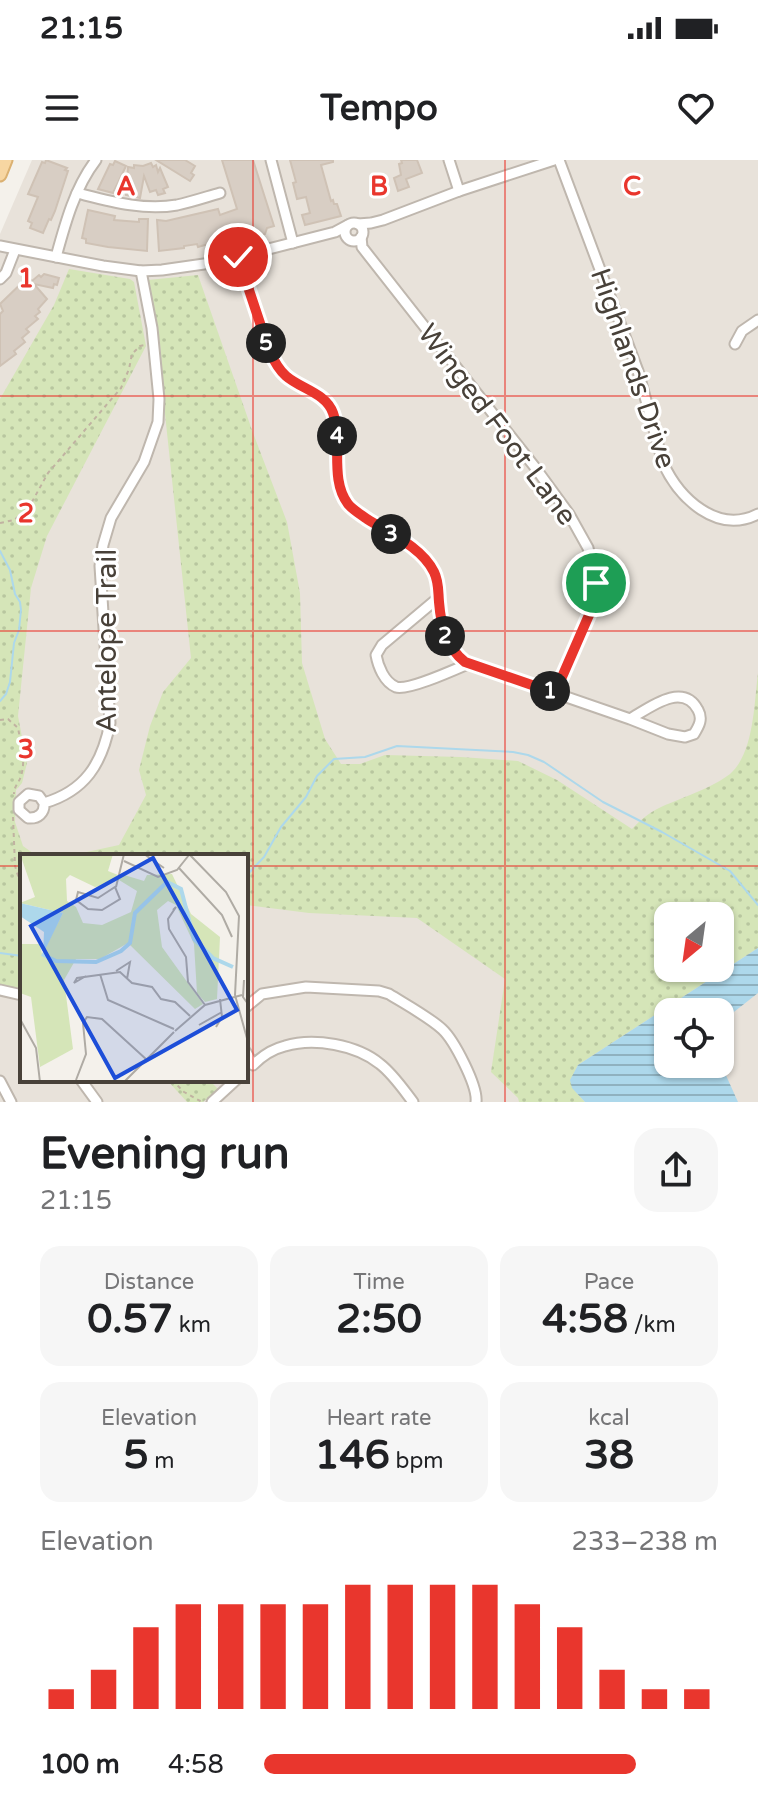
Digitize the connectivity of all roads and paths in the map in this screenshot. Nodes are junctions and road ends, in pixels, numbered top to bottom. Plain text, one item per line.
1 (6, 160) edge
2 (96, 160) edge
3 (271, 160) edge
4 (449, 160) edge
5 (556, 160) edge
6 (0, 175) edge
7 (459, 191) junction
8 (77, 193) junction
9 (220, 193) dead end
10 (355, 233) junction
11 (293, 243) junction
12 (0, 246) edge
13 (15, 250) junction
14 (56, 257) junction
15 (238, 257) junction
16 (141, 271) junction
17 (0, 279) edge
18 (758, 320) edge
19 (153, 341) junction
20 (735, 344) dead end
21 (758, 514) edge
22 (0, 523) edge
23 (438, 598) junction
24 (470, 663) junction
25 (555, 693) junction
26 (630, 719) junction
27 (44, 803) dead end
28 (0, 990) edge
29 (20, 995) edge
30 (248, 1005) edge
31 (249, 1068) edge
32 (0, 1081) edge
33 (82, 1082) edge
34 (174, 1082) edge
35 (234, 1082) edge
36 (11, 1102) edge
37 (97, 1102) edge
38 (202, 1102) edge
39 (212, 1102) edge
40 (413, 1102) edge
41 (476, 1102) edge

1 - 6 main road
2 - 8 street
3 - 11 street
4 - 7 street
5 - 7 street
5 - 21 street, Highlands Drive
7 - 10 street
8 - 9 street
8 - 14 street
10 - 11 street
10 - 25 street, Winged Foot Lane
11 - 15 street
12 - 13 street
13 - 14 street
13 - 17 street
14 - 16 street
15 - 16 street
15 - 23 street
16 - 19 street, Antelope Trail
18 - 20 street
19 - 22 path
19 - 27 street, Antelope Trail
23 - 24 street
23 - 24 street
24 - 25 street
25 - 26 street
26 - 26 street
28 - 29 street
30 - 41 street
31 - 40 street
32 - 36 street
33 - 37 street
34 - 38 path
35 - 39 street

